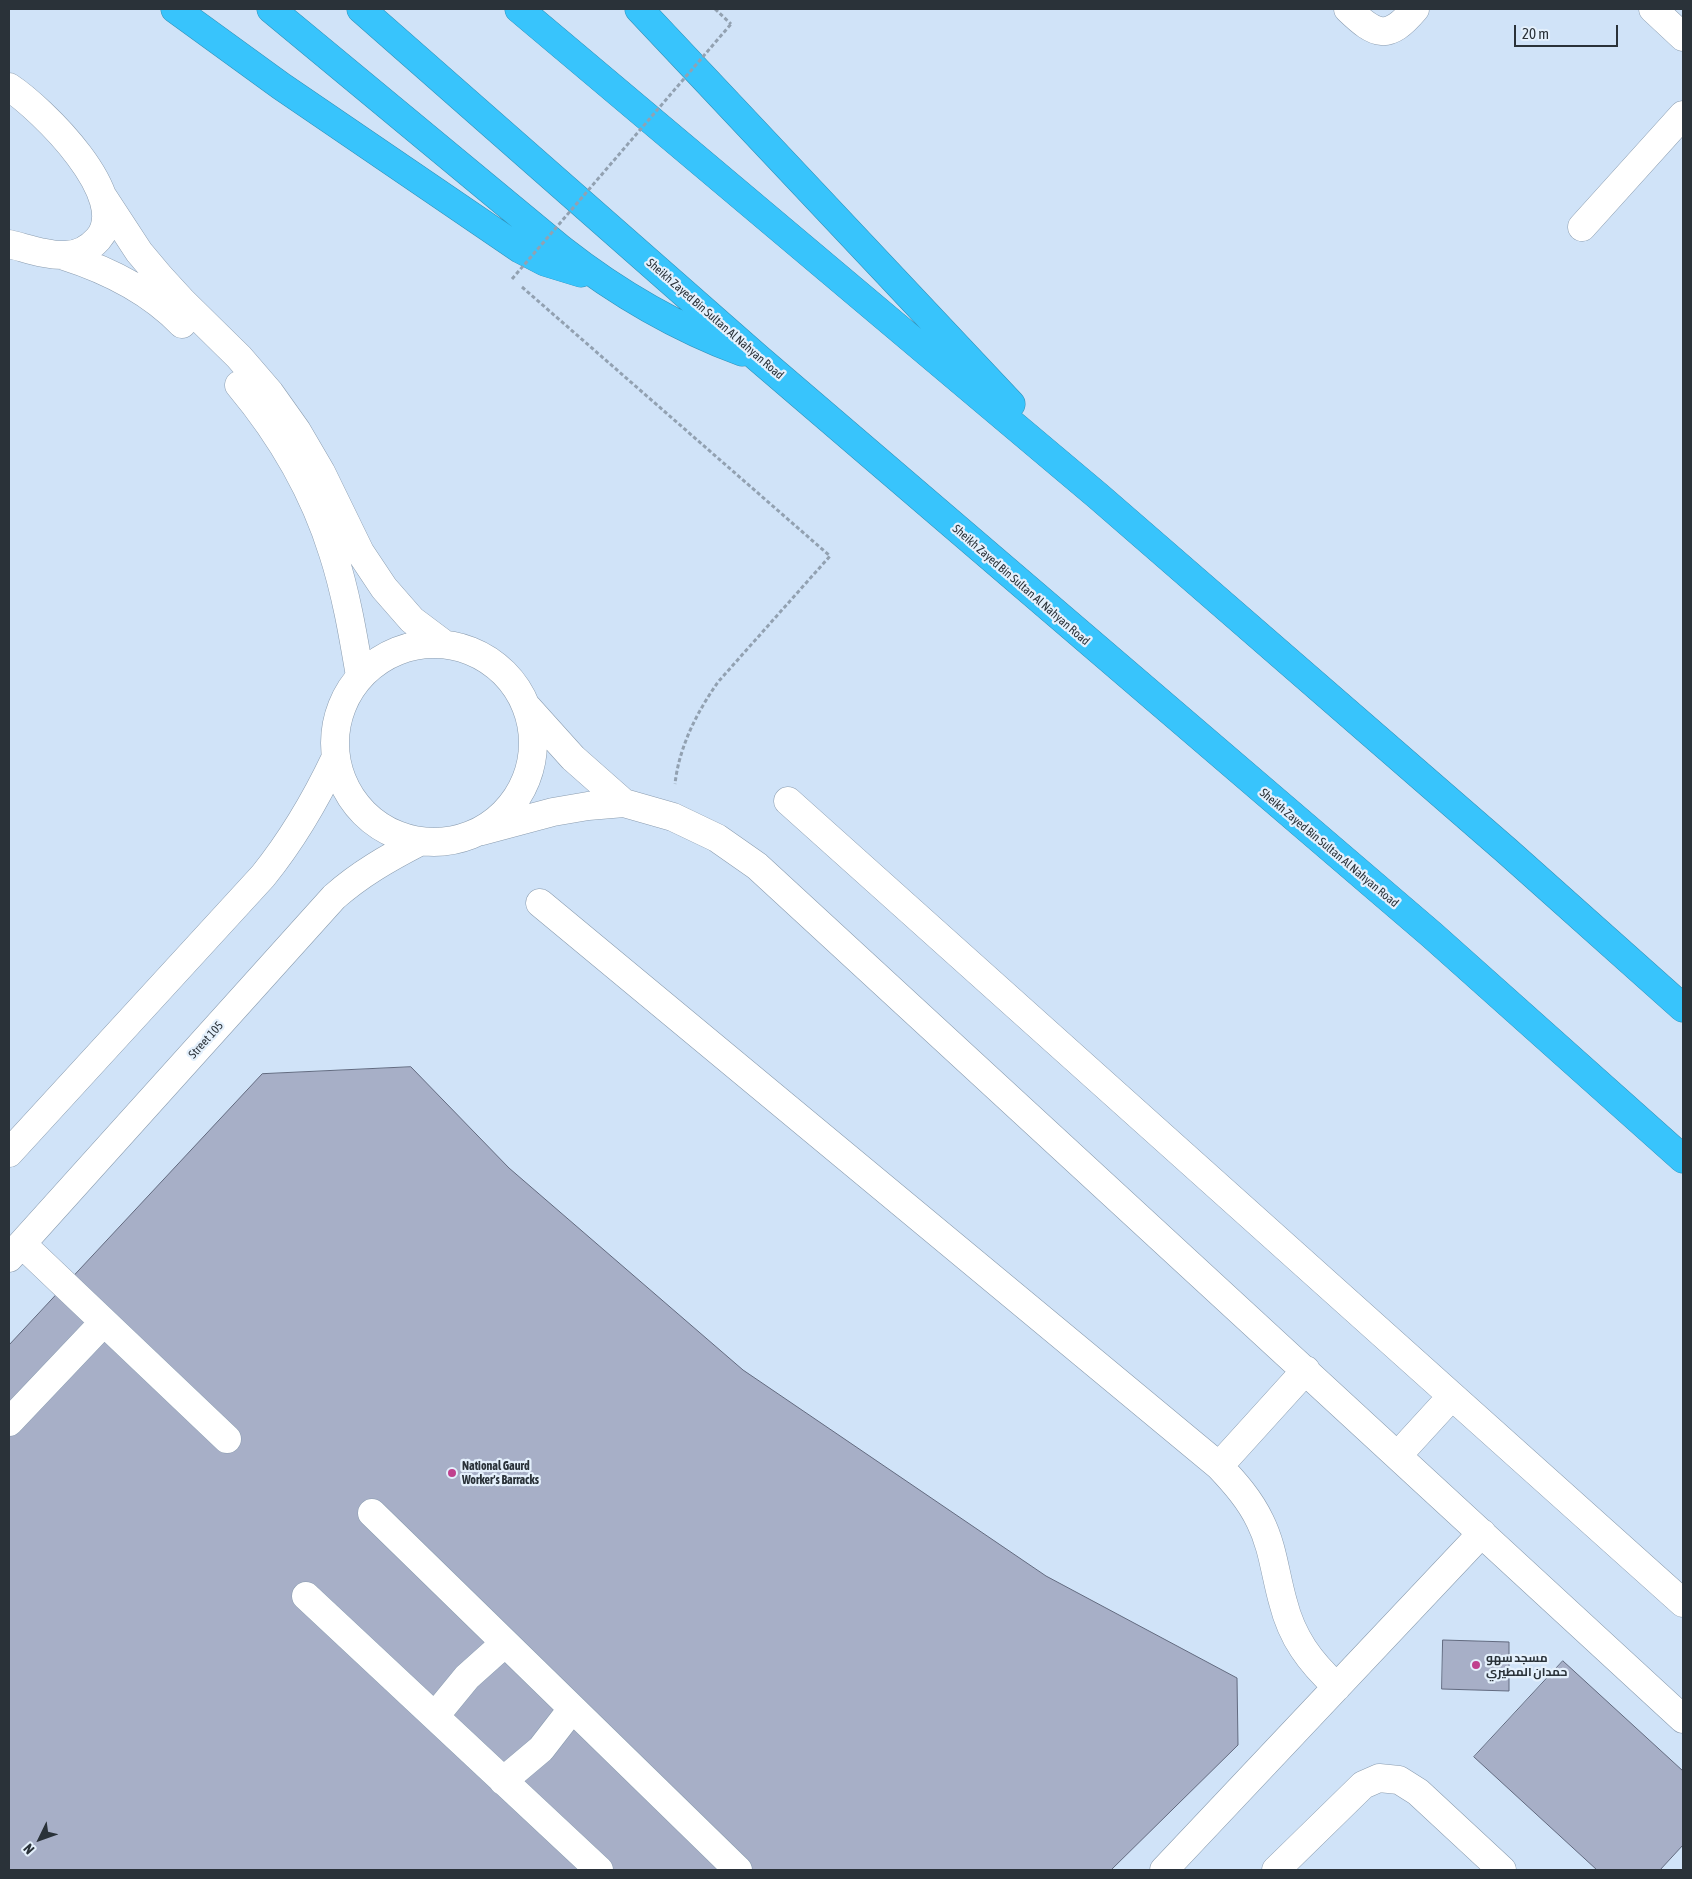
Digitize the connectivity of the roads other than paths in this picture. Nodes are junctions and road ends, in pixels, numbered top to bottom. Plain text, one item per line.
1 (175, 9) edge
2 (271, 9) edge
3 (360, 9) edge
4 (519, 9) edge
5 (639, 9) edge
6 (1348, 9) edge
7 (1415, 9) edge
8 (1654, 9) edge
9 (1683, 37) edge
10 (9, 87) edge
11 (1683, 114) edge
12 (103, 197) junction
13 (1582, 227) dead end
14 (9, 244) edge
15 (64, 256) junction
16 (596, 277) junction
17 (758, 358) junction
18 (1098, 496) junction
19 (444, 644) junction
20 (360, 676) junction
21 (528, 708) junction
22 (336, 759) junction
23 (788, 800) dead end
24 (624, 803) junction
25 (482, 831) junction
26 (419, 842) junction
27 (540, 903) dead end
28 (1683, 1008) edge
29 (9, 1153) edge
30 (1683, 1159) edge
31 (15, 1251) edge
32 (104, 1322) junction
33 (1306, 1370) junction
34 (1452, 1396) junction
35 (9, 1422) edge
36 (227, 1439) dead end
37 (1398, 1455) junction
38 (1219, 1466) junction
39 (372, 1513) dead end
40 (1482, 1533) junction
41 (306, 1596) dead end
42 (1683, 1603) edge
43 (505, 1643) junction
44 (1337, 1687) junction
45 (572, 1709) junction
46 (434, 1716) junction
47 (1683, 1719) edge
48 (503, 1780) junction
49 (599, 1870) edge
50 (738, 1870) edge
51 (1164, 1870) edge
52 (1276, 1870) edge
53 (1502, 1870) edge

1 - 16 highway
2 - 16 highway
3 - 17 highway, Sheikh Zayed Bin Sultan Al Nahyan Road
4 - 18 highway
5 - 18 highway
6 - 7 street
8 - 9 street
10 - 12 street
11 - 13 street
12 - 15 street
12 - 19 street
14 - 15 street
15 - 20 street
16 - 17 highway
17 - 30 highway, Sheikh Zayed Bin Sultan Al Nahyan Road
18 - 28 highway
19 - 20 street
19 - 21 street
20 - 22 street
21 - 24 street
21 - 25 street
22 - 26 street
22 - 29 street
23 - 34 street
24 - 25 street
24 - 33 street
25 - 26 street
26 - 31 street, Street 105
27 - 38 street
31 - 32 street
32 - 35 street
32 - 36 street
33 - 37 street
33 - 38 street
34 - 37 street
34 - 42 street
37 - 40 street
38 - 44 street
39 - 43 street
40 - 44 street
40 - 47 street
41 - 46 street
43 - 45 street
43 - 46 street
44 - 51 street
45 - 48 street
45 - 50 street
46 - 48 street
48 - 49 street
52 - 53 street

